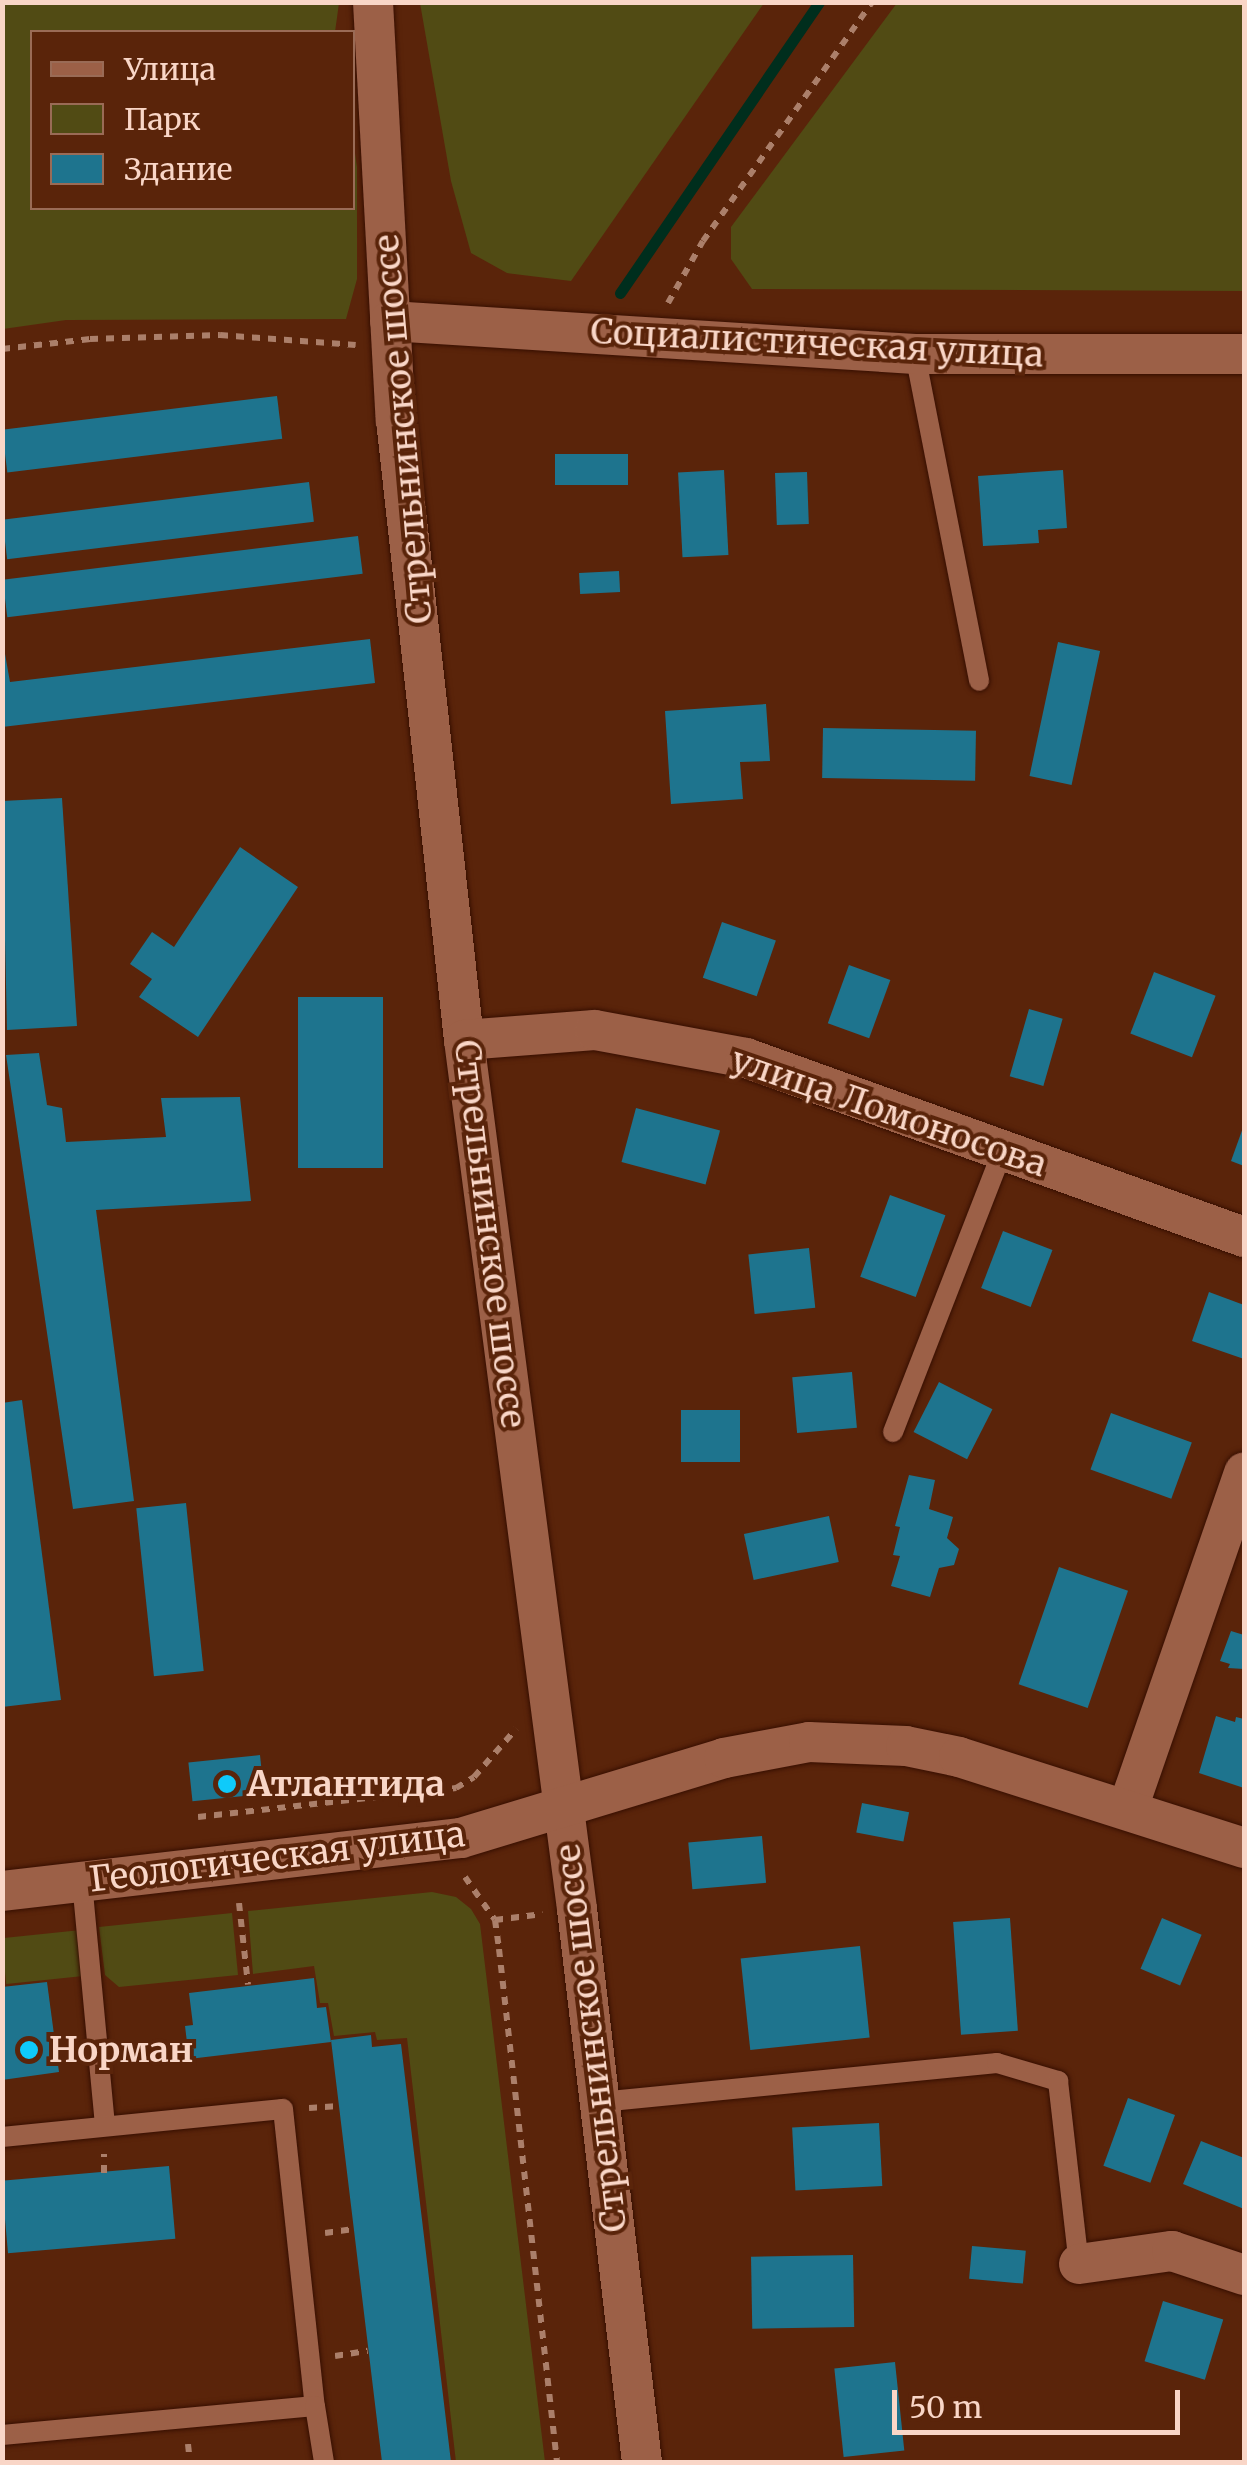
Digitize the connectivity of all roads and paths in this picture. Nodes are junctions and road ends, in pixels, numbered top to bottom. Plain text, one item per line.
1 (372, 2) edge
2 (872, 2) edge
3 (391, 334) junction
4 (648, 337) junction
5 (2, 349) edge
6 (915, 354) junction
7 (1244, 354) edge
8 (980, 681) dead end
9 (464, 1040) junction
10 (1003, 1150) junction
11 (1244, 1237) edge
12 (893, 1432) dead end
13 (1244, 1473) edge
14 (552, 1715) junction
15 (563, 1805) junction
16 (1128, 1808) junction
17 (198, 1817) dead end
18 (1244, 1848) edge
19 (466, 1881) dead end
20 (82, 1882) junction
21 (2, 1891) edge
22 (240, 1903) dead end
23 (549, 1913) dead end
24 (494, 1920) junction
25 (248, 1986) dead end
26 (600, 2102) junction
27 (105, 2125) junction
28 (2, 2137) edge
29 (1079, 2264) joint
30 (1244, 2274) edge
31 (315, 2406) junction
32 (2, 2435) edge
33 (324, 2462) edge
34 (557, 2462) edge
35 (642, 2462) edge

1 - 3 street, Стрельнинское шоссе
2 - 4 path
3 - 4 street, Социалистическая улица
3 - 5 path
3 - 9 street, Стрельнинское шоссе
4 - 6 street, Социалистическая улица
6 - 7 street, Социалистическая улица
6 - 8 lane
9 - 10 street, улица Ломоносова
9 - 14 street, Стрельнинское шоссе
10 - 11 street, улица Ломоносова
10 - 12 lane
13 - 16 street
14 - 15 street, Стрельнинское шоссе
14 - 17 path
15 - 16 street, Геологическая улица
15 - 20 street, Геологическая улица
15 - 26 street, Стрельнинское шоссе
16 - 18 street, Геологическая улица
19 - 24 path
20 - 21 street, Геологическая улица
20 - 27 lane
22 - 25 path
23 - 24 path
24 - 34 path
26 - 29 lane
26 - 35 street, Стрельнинское шоссе
27 - 28 lane
27 - 31 lane
29 - 30 street
31 - 32 lane
31 - 33 lane

